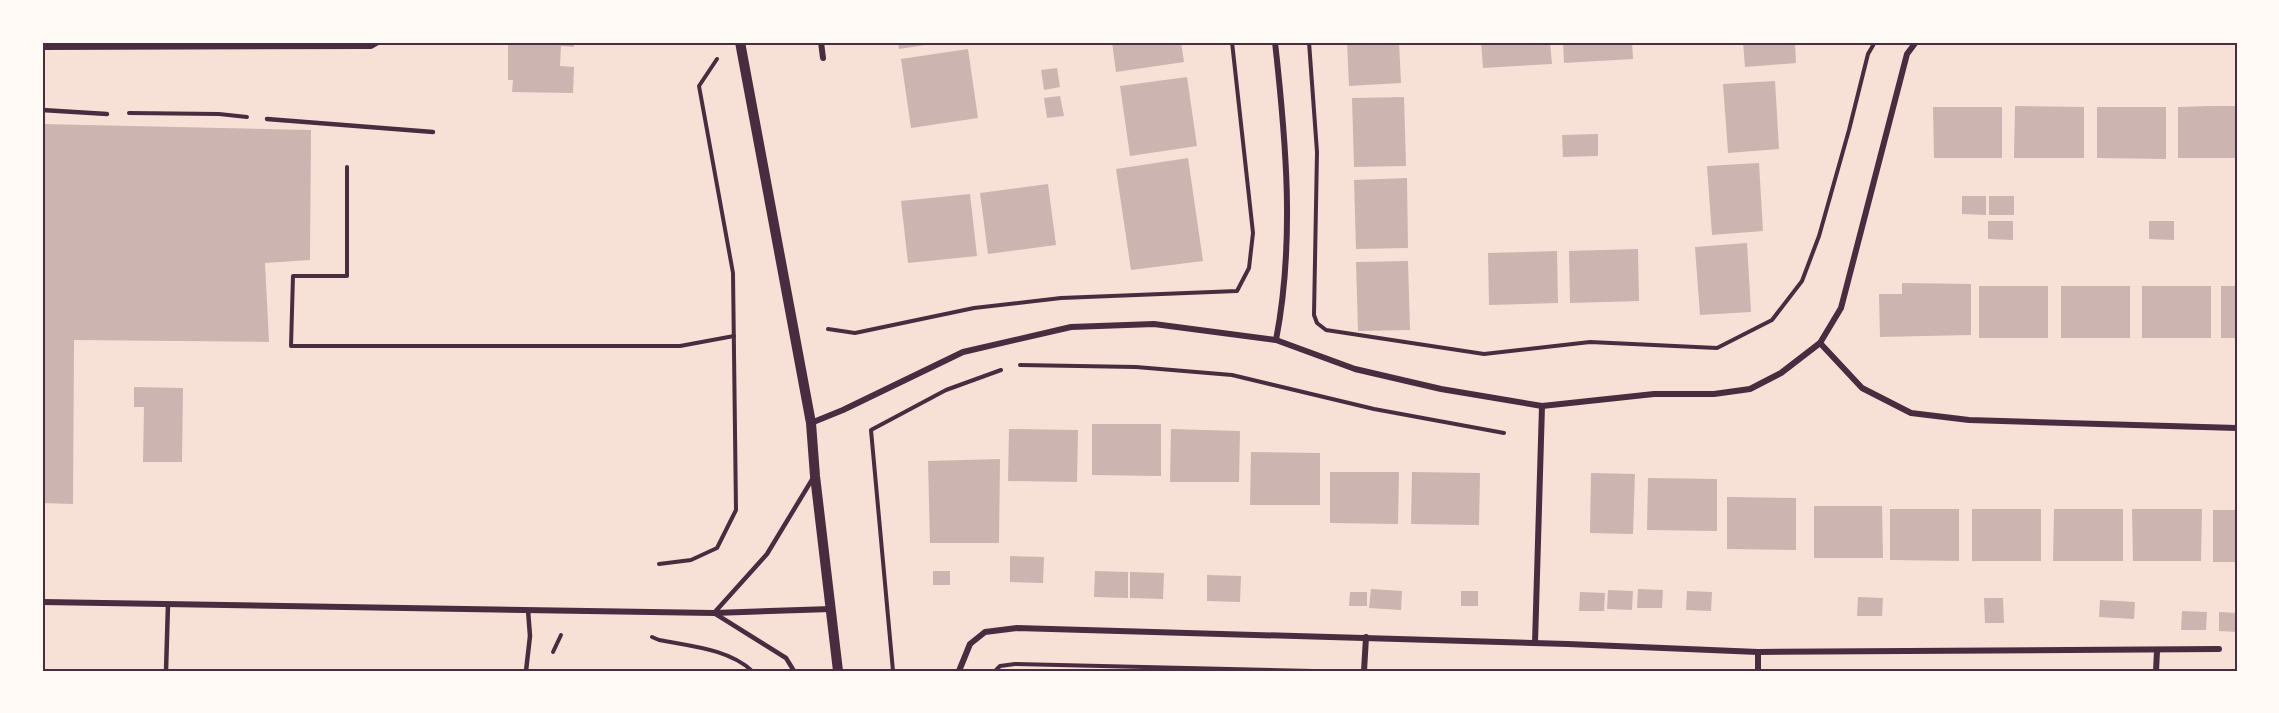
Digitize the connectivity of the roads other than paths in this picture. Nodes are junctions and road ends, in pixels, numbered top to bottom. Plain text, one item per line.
1 (378, 42) edge
2 (740, 42) edge
3 (821, 42) edge
4 (1275, 42) edge
5 (1916, 42) edge
6 (42, 47) edge
7 (823, 58) dead end
8 (42, 110) edge
9 (107, 114) road end
10 (267, 119) road end
11 (433, 132) dead end
12 (1276, 340) junction
13 (1820, 343) junction
14 (1542, 406) junction
15 (811, 423) junction
16 (2237, 428) edge
17 (815, 476) junction
18 (42, 602) edge
19 (168, 604) junction
20 (831, 609) junction
21 (528, 610) junction
22 (714, 613) junction
23 (1366, 638) junction
24 (1535, 643) junction
25 (2219, 650) dead end
26 (2157, 651) junction
27 (1758, 652) junction
28 (166, 671) edge
29 (526, 671) edge
30 (794, 671) edge
31 (838, 671) edge
32 (959, 671) edge
33 (1364, 671) edge
34 (1758, 671) edge
35 (2156, 671) edge

1 - 6 street
2 - 15 street
3 - 7 street
4 - 12 street
5 - 13 street
8 - 9 lane
10 - 11 lane
12 - 14 street
12 - 15 street
13 - 14 street
13 - 16 street
14 - 24 street
15 - 17 street
17 - 20 street
17 - 22 lane
18 - 19 street
19 - 21 street
19 - 28 lane
20 - 22 street
20 - 31 street
21 - 22 street
21 - 29 lane
22 - 30 lane
23 - 24 street
23 - 32 street
23 - 33 street
24 - 27 street
25 - 26 street
26 - 27 street
26 - 35 street
27 - 34 street

